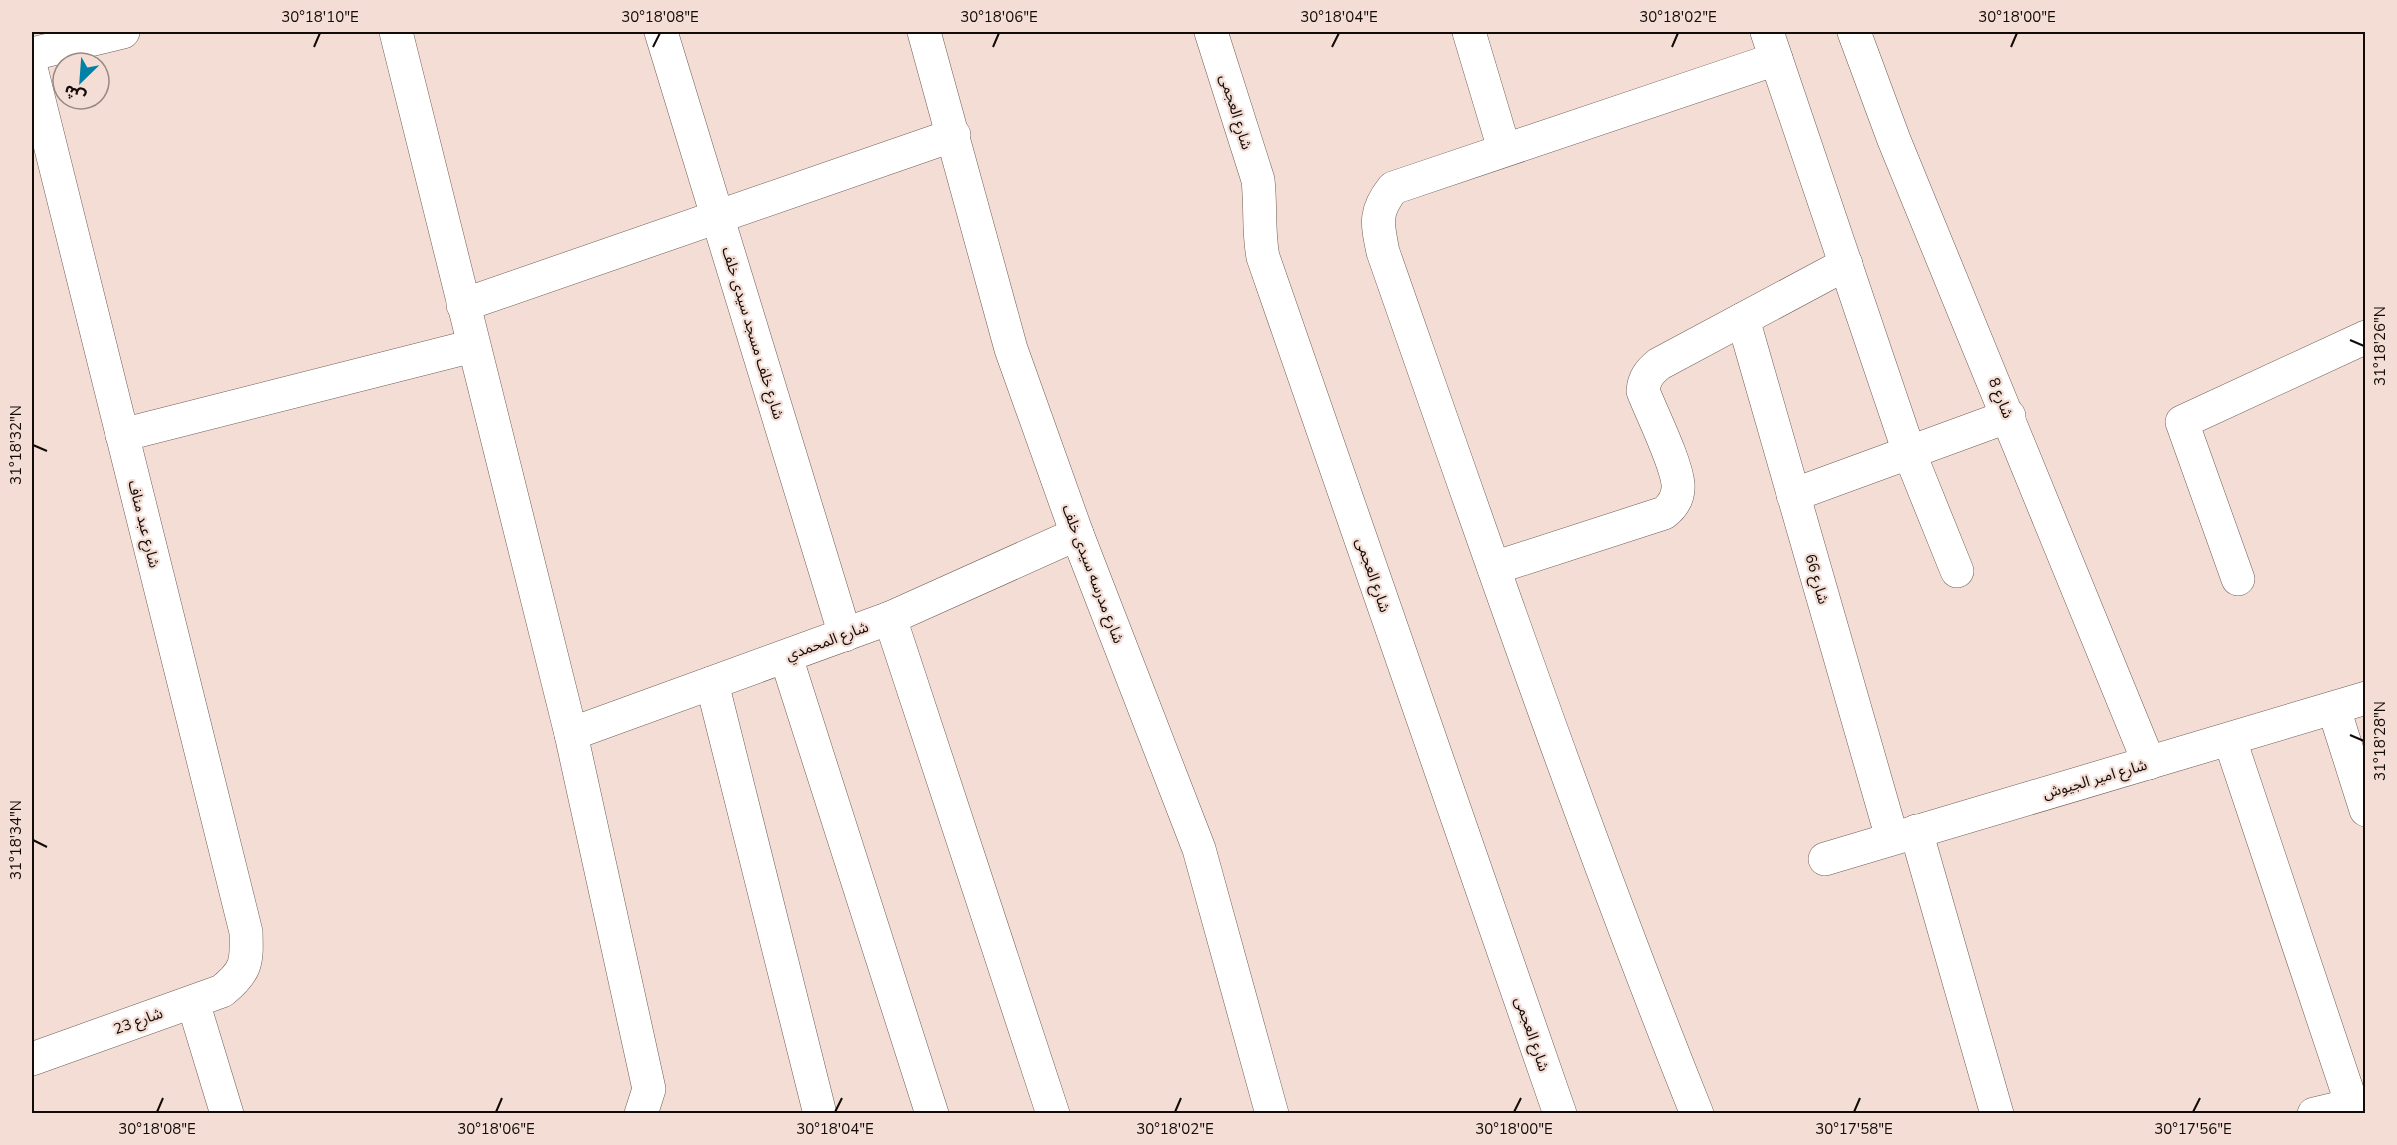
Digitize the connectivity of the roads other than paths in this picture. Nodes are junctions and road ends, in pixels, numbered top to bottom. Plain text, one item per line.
1 (123, 32) edge
2 (396, 32) edge
3 (661, 32) edge
4 (924, 32) edge
5 (1211, 32) edge
6 (1469, 32) edge
7 (1854, 32) edge
8 (1772, 45) edge
9 (32, 54) edge
10 (32, 72) edge
11 (954, 135) junction
12 (1504, 149) junction
13 (718, 217) junction
14 (1846, 264) junction
15 (463, 305) junction
16 (1743, 319) junction
17 (2366, 337) edge
18 (473, 346) junction
19 (2009, 416) junction
20 (122, 435) junction
21 (1909, 452) junction
22 (1793, 495) junction
23 (1077, 534) junction
24 (1494, 568) junction
25 (1957, 571) dead end
26 (2238, 579) dead end
27 (890, 618) junction
28 (845, 634) junction
29 (786, 657) junction
30 (712, 683) junction
31 (2366, 698) edge
32 (2334, 709) junction
33 (571, 734) junction
34 (2230, 740) junction
35 (2149, 763) junction
36 (2366, 810) edge
37 (1904, 835) junction
38 (1825, 859) dead end
39 (240, 976) joint
40 (193, 1002) junction
41 (32, 1059) edge
42 (2353, 1109) edge
43 (227, 1113) edge
44 (641, 1113) edge
45 (820, 1113) edge
46 (932, 1113) edge
47 (1053, 1113) edge
48 (1272, 1113) edge
49 (1560, 1113) edge
50 (1697, 1113) edge
51 (1996, 1113) edge
52 (2314, 1113) edge

1 - 9 street
2 - 15 street
3 - 13 street, شارع خلف مسجد سيدى خلف
4 - 11 street, شارع مدرسه سيدى خلف
5 - 49 street, شارع العجمى
6 - 12 street
7 - 19 street, شارع 8
8 - 12 street
8 - 14 street
10 - 20 street, شارع عبد مناف
11 - 13 street
11 - 23 street, شارع مدرسه سيدى خلف
12 - 24 street
13 - 15 street
13 - 28 street, شارع خلف مسجد سيدى خلف
14 - 16 street
14 - 21 street
15 - 18 street
16 - 22 street, شارع 66
16 - 24 street
17 - 26 street
18 - 20 street
18 - 33 street
19 - 21 street
19 - 35 street, شارع 8
20 - 39 street, شارع عبد مناف
21 - 22 street
21 - 25 street
22 - 37 street, شارع 66
23 - 27 street, شارع المحمدي
23 - 48 street, شارع مدرسه سيدى خلف
24 - 50 street
27 - 28 street, شارع المحمدي
27 - 47 street
28 - 29 street, شارع المحمدي
29 - 30 street, شارع المحمدي
29 - 46 street
30 - 33 street, شارع المحمدي
30 - 45 street
31 - 32 street, شارع امير الجيوش
32 - 34 street, شارع امير الجيوش
32 - 36 street
33 - 44 street
34 - 35 street, شارع امير الجيوش
34 - 42 street
35 - 37 street, شارع امير الجيوش
37 - 38 street, شارع امير الجيوش
37 - 51 street, شارع 66
39 - 40 street, شارع 23
40 - 41 street, شارع 23
40 - 43 street
42 - 52 street

